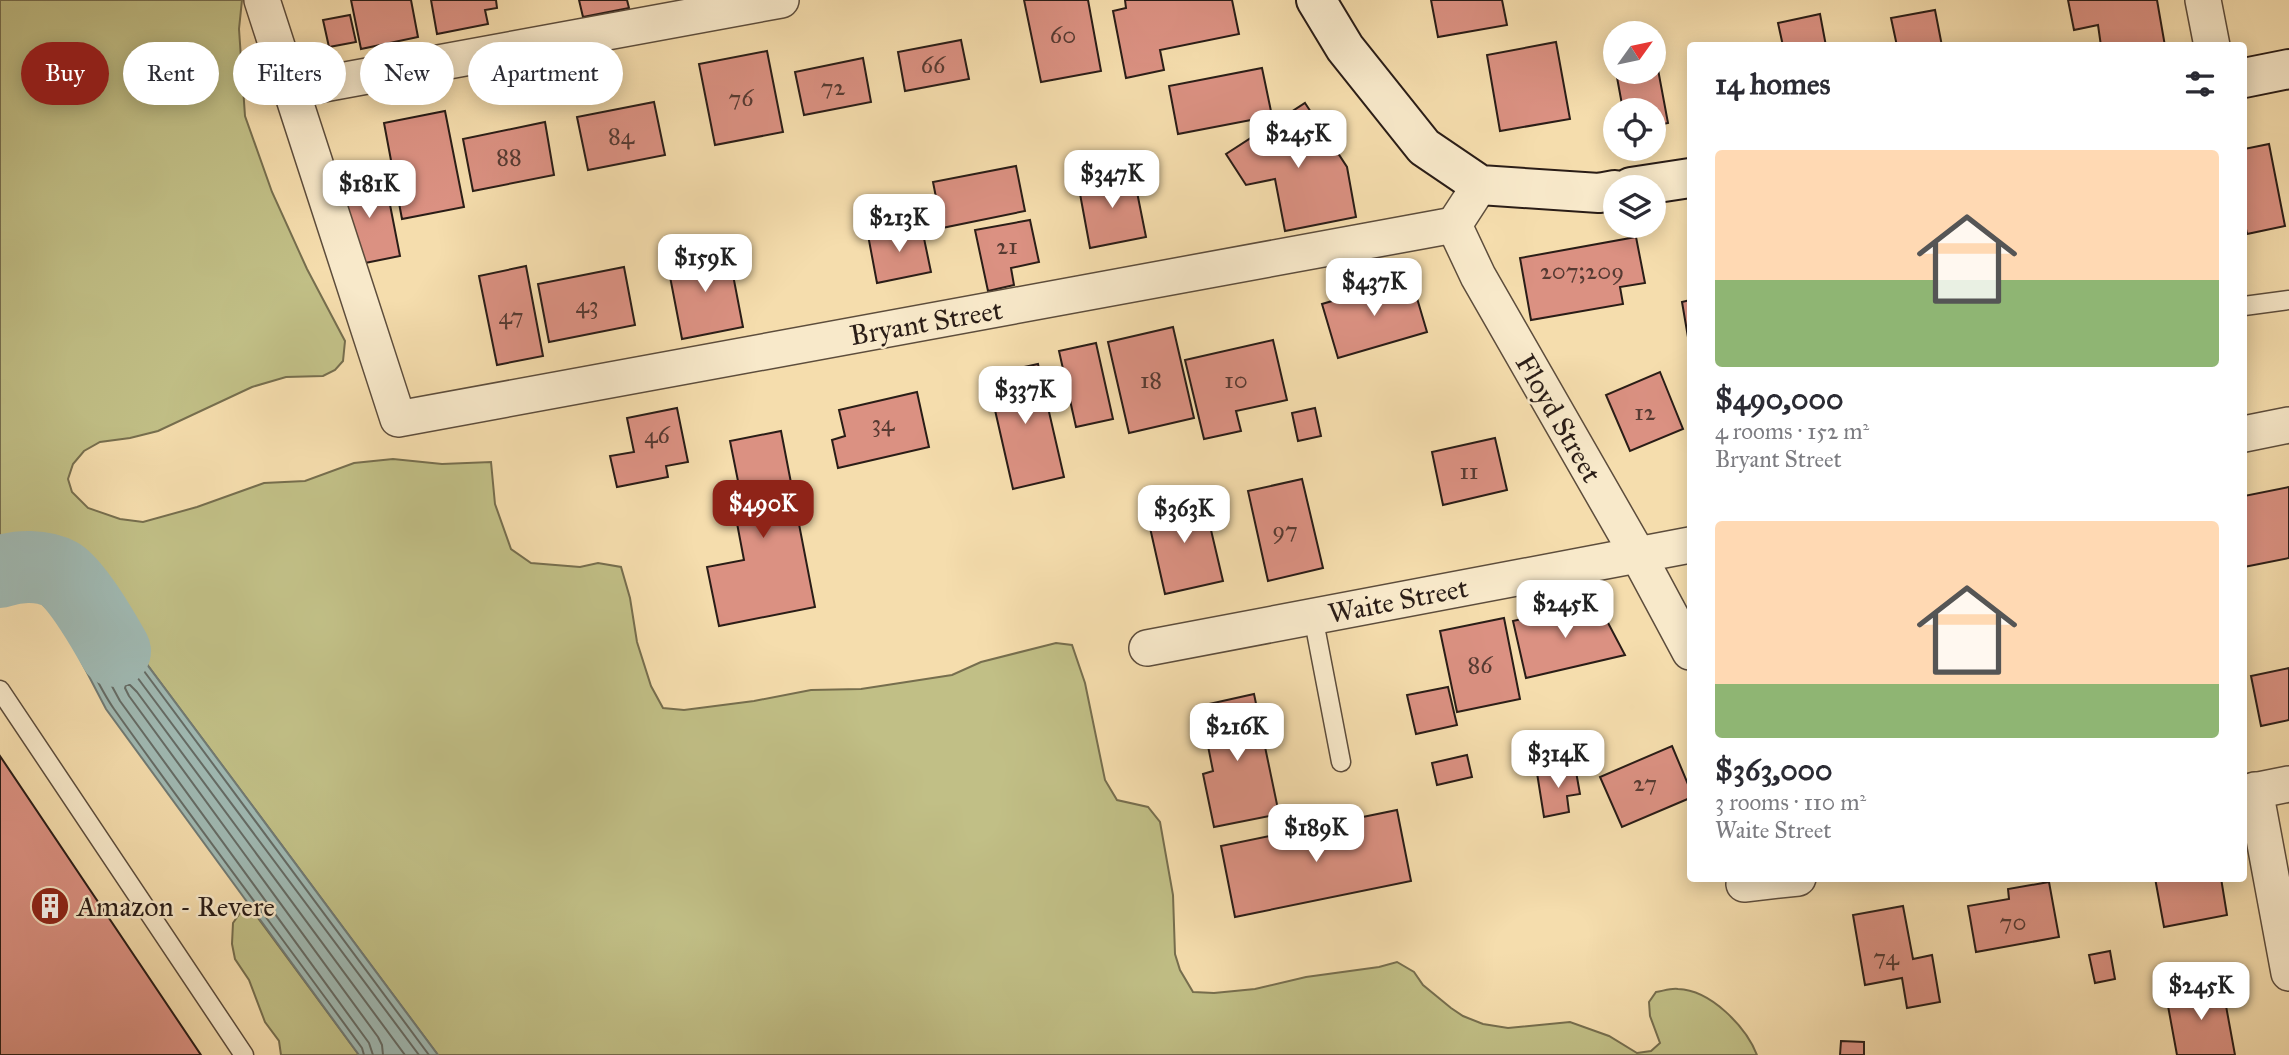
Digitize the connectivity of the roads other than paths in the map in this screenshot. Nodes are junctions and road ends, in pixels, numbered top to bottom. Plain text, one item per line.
1 (262, 0) edge
2 (781, 0) edge
3 (1316, 0) edge
4 (2203, 0) edge
5 (276, 42) edge
6 (2210, 42) edge
7 (2289, 69) edge
8 (2247, 77) edge
9 (346, 80) edge
10 (296, 105) edge
11 (1687, 178) edge
12 (1666, 182) edge
13 (1480, 185) junction
14 (1603, 192) edge
15 (1454, 225) junction
16 (2289, 300) edge
17 (2247, 306) edge
18 (2289, 425) edge
19 (2247, 433) edge
20 (1687, 546) edge
21 (1638, 555) junction
22 (1313, 616) junction
23 (1687, 646) edge
24 (1147, 648) dead end
25 (0, 690) edge
26 (1340, 762) dead end
27 (2289, 784) edge
28 (2249, 791) edge
29 (1762, 882) edge
30 (1744, 884) dead end
31 (2289, 973) edge
32 (244, 1055) edge

1 - 5 street
2 - 9 street
3 - 13 main road
4 - 6 street
7 - 8 main road
10 - 15 street, Bryant Street
11 - 12 main road
13 - 14 main road
13 - 15 street
15 - 21 street, Floyd Street
16 - 17 lane
18 - 19 street
20 - 21 street, Waite Street
21 - 22 street, Waite Street
21 - 23 street, Floyd Street
22 - 24 street, Waite Street
22 - 26 lane
25 - 32 lane
27 - 28 street
28 - 31 street
29 - 30 street

